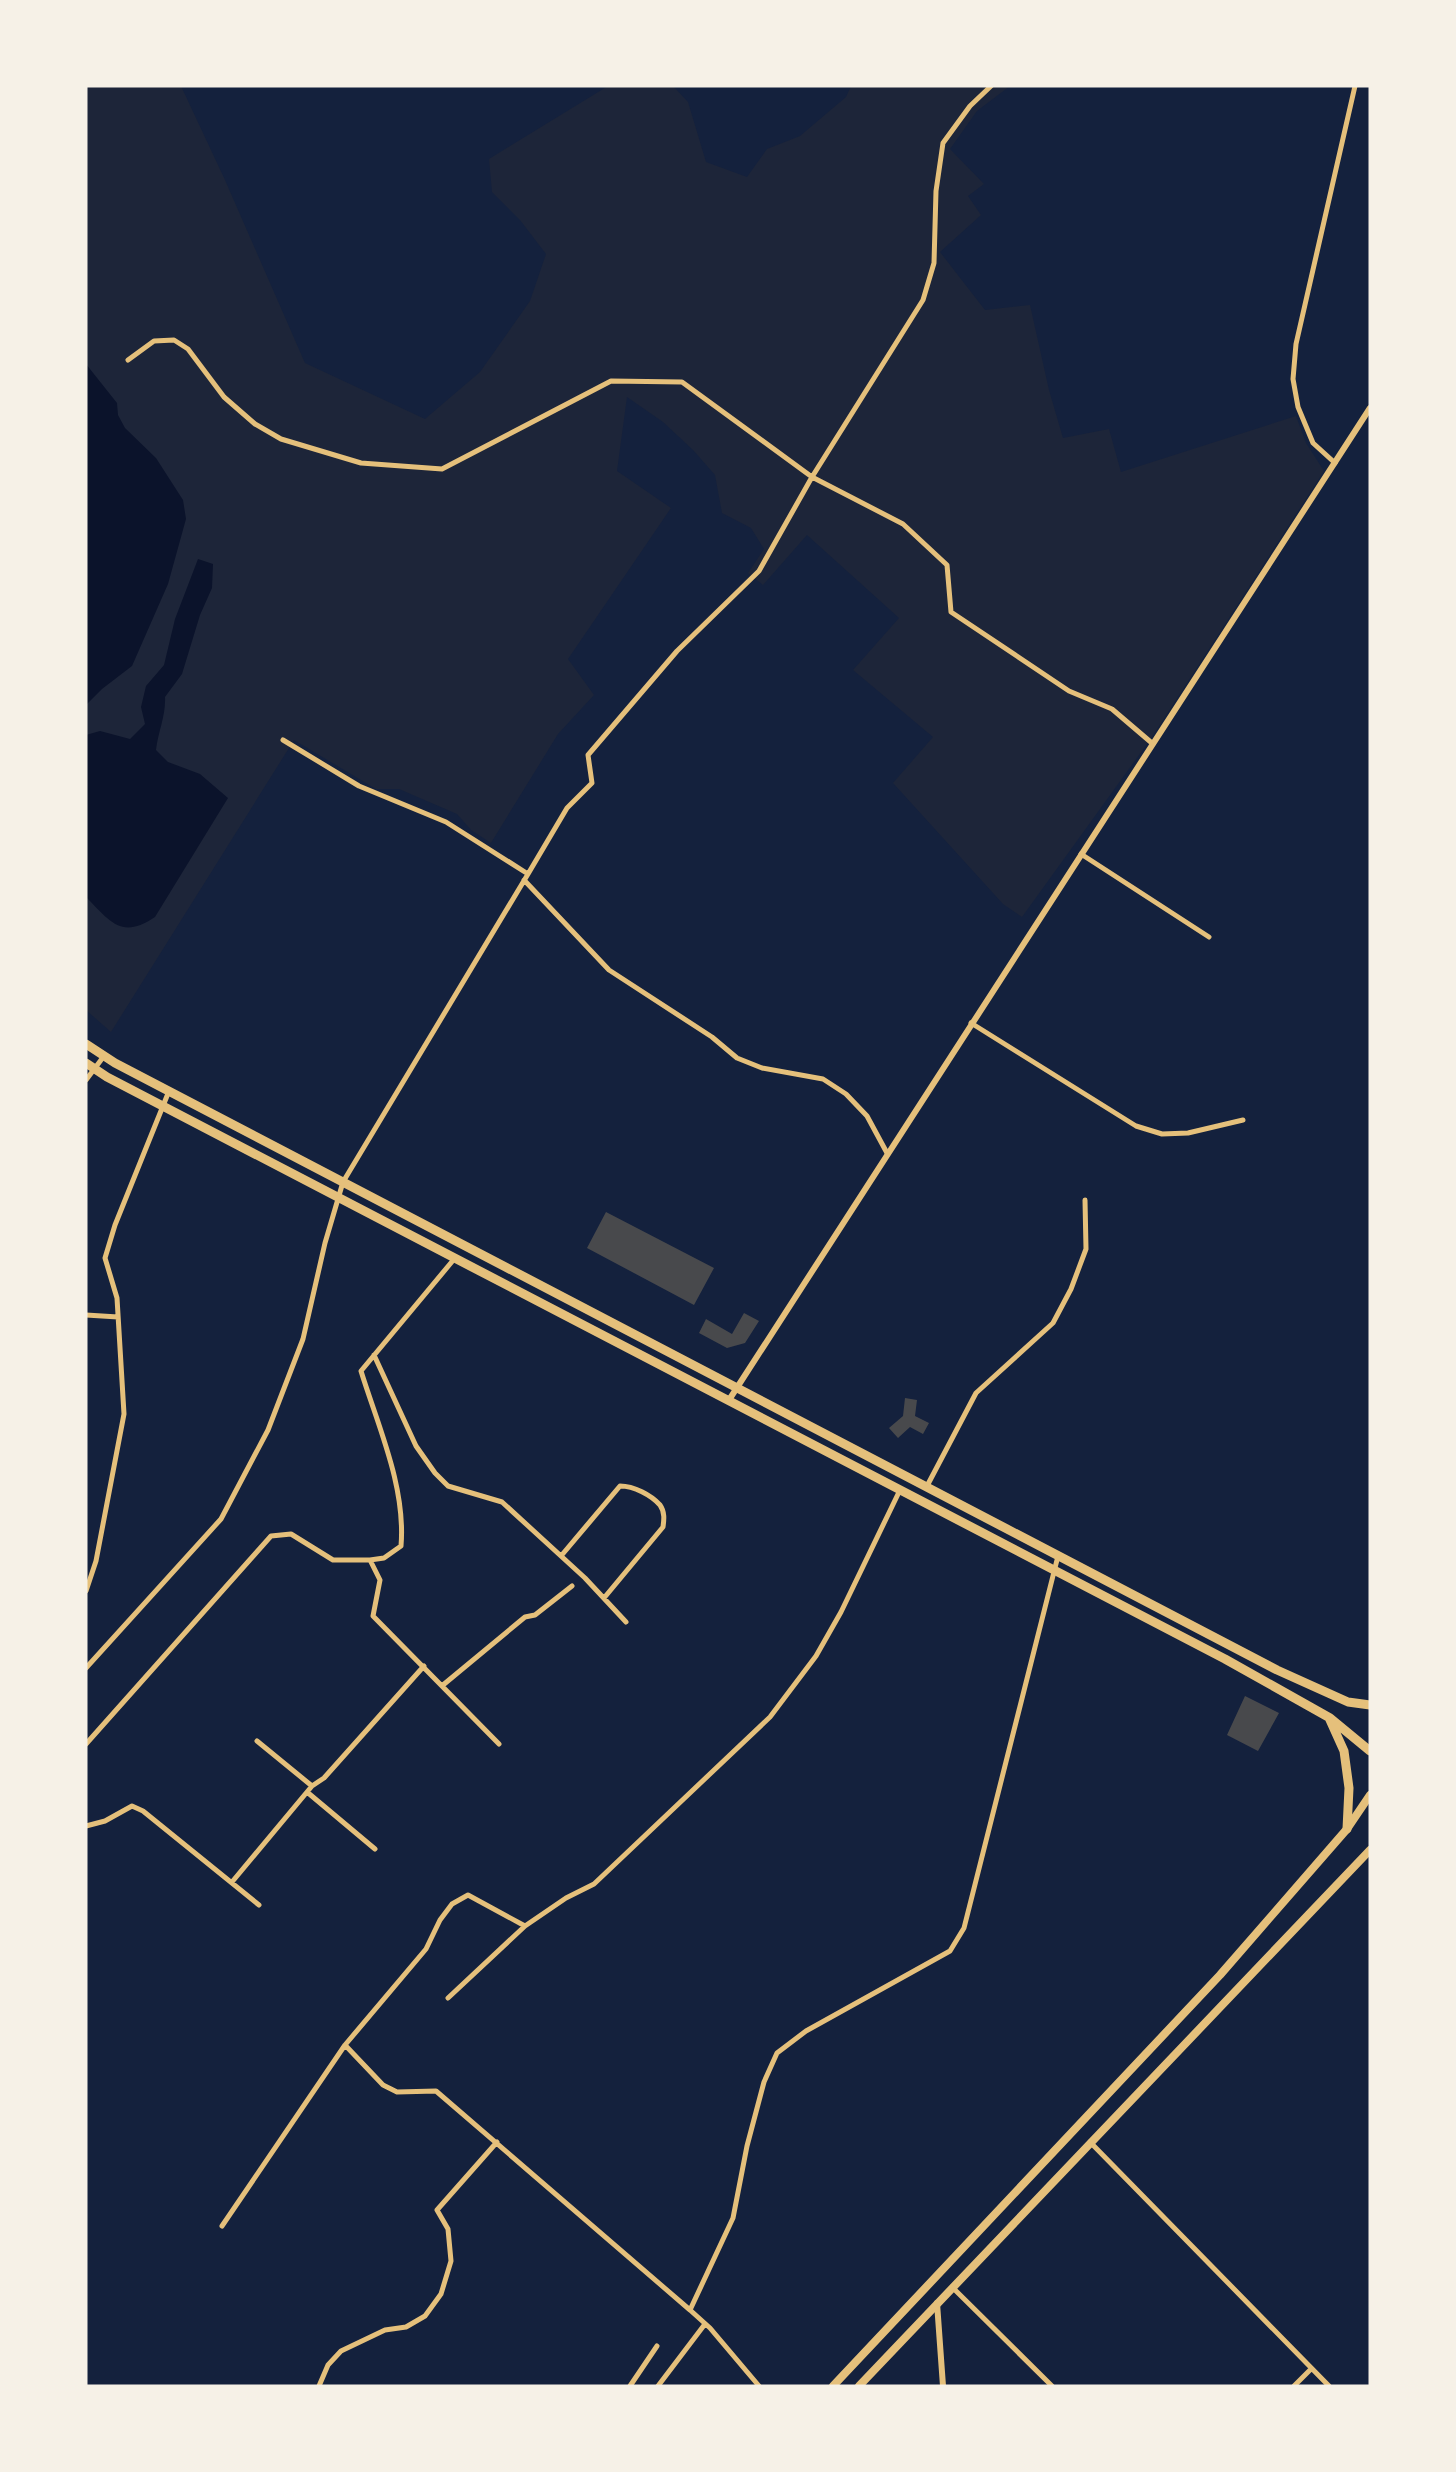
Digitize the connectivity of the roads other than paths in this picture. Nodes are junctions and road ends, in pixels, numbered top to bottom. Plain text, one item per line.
1 (991, 86) edge
2 (1355, 86) edge
3 (128, 360) dead end
4 (1370, 408) edge
5 (1335, 463) junction
6 (812, 477) junction
7 (283, 740) dead end
8 (1153, 744) junction
9 (1081, 854) junction
10 (526, 877) junction
11 (1209, 937) dead end
12 (971, 1023) junction
13 (86, 1044) edge
14 (104, 1056) junction
15 (86, 1063) edge
16 (95, 1069) junction
17 (86, 1080) edge
18 (169, 1091) junction
19 (163, 1106) junction
20 (1243, 1120) dead end
21 (887, 1153) junction
22 (342, 1182) junction
23 (338, 1197) junction
24 (1085, 1200) dead end
25 (455, 1258) junction
26 (86, 1315) edge
27 (118, 1317) junction
28 (374, 1355) junction
29 (736, 1387) junction
30 (729, 1400) junction
31 (927, 1486) junction
32 (900, 1490) junction
33 (1058, 1554) junction
34 (561, 1556) junction
35 (370, 1560) junction
36 (1054, 1570) junction
37 (572, 1586) dead end
38 (86, 1591) edge
39 (604, 1598) junction
40 (626, 1622) dead end
41 (424, 1666) junction
42 (86, 1668) edge
43 (443, 1685) junction
44 (1370, 1705) edge
45 (1330, 1718) junction
46 (257, 1741) dead end
47 (86, 1744) edge
48 (499, 1744) dead end
49 (1370, 1751) edge
50 (312, 1786) junction
51 (307, 1792) junction
52 (1370, 1795) edge
53 (86, 1826) edge
54 (1347, 1829) junction
55 (375, 1849) dead end
56 (1370, 1850) edge
57 (232, 1882) junction
58 (260, 1905) dead end
59 (525, 1926) junction
60 (448, 1998) dead end
61 (345, 2045) junction
62 (1090, 2142) junction
63 (497, 2143) junction
64 (222, 2226) dead end
65 (952, 2287) junction
66 (936, 2303) junction
67 (690, 2310) junction
68 (705, 2324) junction
69 (657, 2346) dead end
70 (1311, 2369) junction
71 (319, 2386) edge
72 (630, 2386) edge
73 (658, 2386) edge
74 (759, 2386) edge
75 (833, 2386) edge
76 (859, 2386) edge
77 (943, 2386) edge
78 (1052, 2386) edge
79 (1294, 2386) edge
80 (1329, 2386) edge

1 - 6 street
2 - 5 street
3 - 6 street
4 - 5 street
5 - 8 street
6 - 8 street
6 - 10 street
7 - 10 street
8 - 9 street
9 - 11 street
9 - 12 street
10 - 21 street
10 - 22 street
12 - 20 street
12 - 21 street
13 - 14 highway
14 - 16 street
14 - 18 highway
15 - 16 highway
16 - 17 street
16 - 19 highway
18 - 19 street
18 - 22 highway
19 - 23 highway
19 - 27 street
21 - 29 street
22 - 23 street
22 - 29 highway
23 - 25 highway
23 - 42 street
24 - 31 street
25 - 28 street
25 - 30 highway
26 - 27 street
27 - 38 street
28 - 34 street
28 - 35 street
29 - 30 street
29 - 31 highway
30 - 32 highway
31 - 33 highway
32 - 36 highway
32 - 59 street
33 - 36 street
33 - 44 highway
34 - 39 street
34 - 39 street
35 - 41 street
35 - 47 street
36 - 45 highway
36 - 67 street
37 - 43 street
39 - 40 street
41 - 43 street
41 - 50 street
43 - 48 street
45 - 49 highway
45 - 54 highway
46 - 50 street
50 - 51 street
51 - 55 street
51 - 57 street
52 - 54 main road
53 - 57 street
54 - 75 main road
56 - 62 main road
57 - 58 street
59 - 60 street
59 - 61 street
61 - 63 street
61 - 64 street
62 - 65 main road
62 - 70 street
63 - 67 street
63 - 71 street
65 - 66 main road
65 - 78 street
66 - 76 main road
66 - 77 street
67 - 68 street
68 - 73 street
68 - 74 street
69 - 72 street
70 - 79 street
70 - 80 street

